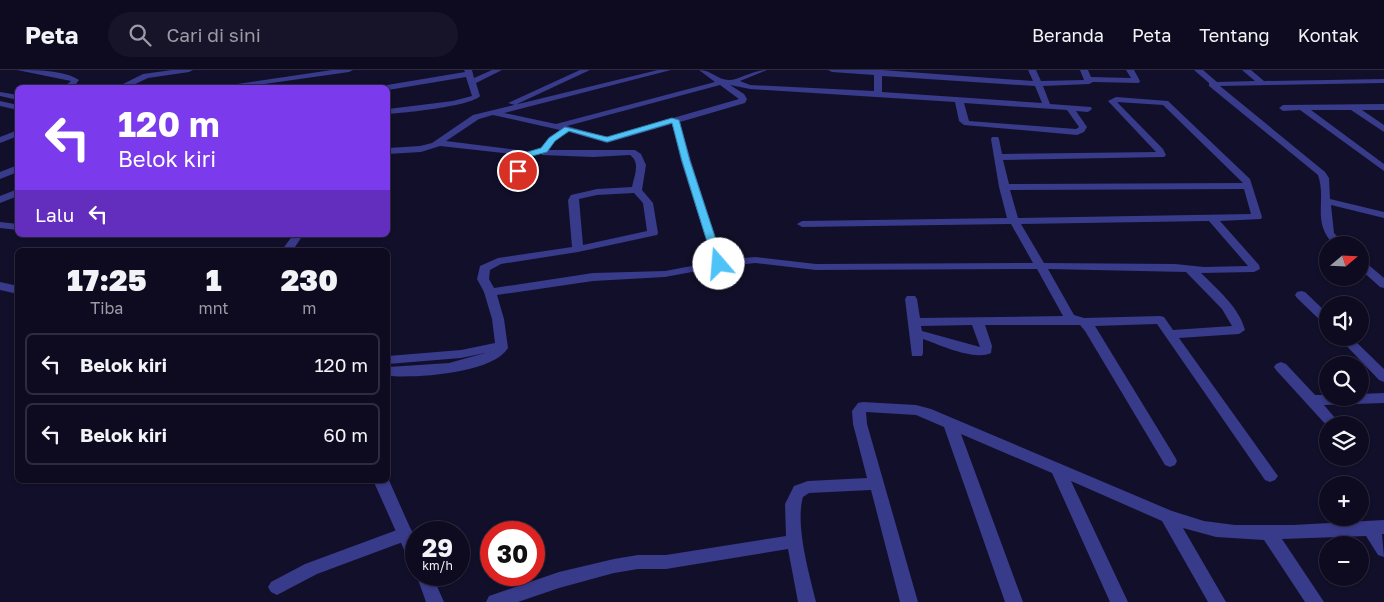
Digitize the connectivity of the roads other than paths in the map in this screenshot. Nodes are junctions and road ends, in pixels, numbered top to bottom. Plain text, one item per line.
1 (21, 70) edge
2 (189, 70) edge
3 (349, 70) edge
4 (498, 70) edge
5 (586, 70) edge
6 (667, 70) edge
7 (704, 70) edge
8 (764, 70) edge
9 (832, 70) edge
10 (1032, 70) edge
11 (1084, 70) edge
12 (1130, 70) edge
13 (1198, 70) edge
14 (1246, 70) edge
15 (145, 72) edge
16 (878, 72) edge
17 (307, 73) edge
18 (1353, 74) dead end
19 (470, 75) edge
20 (1089, 79) junction
21 (1365, 81) junction
22 (1384, 81) edge
23 (559, 82) junction
24 (722, 82) junction
25 (736, 83) junction
26 (1262, 83) junction
27 (1038, 84) junction
28 (1215, 84) junction
29 (71, 85) edge
30 (124, 85) edge
31 (233, 85) edge
32 (390, 87) edge
33 (574, 93) junction
34 (0, 94) edge
35 (878, 94) junction
36 (15, 97) edge
37 (959, 100) junction
38 (0, 103) edge
39 (1047, 106) junction
40 (13, 107) edge
41 (1352, 107) junction
42 (1384, 107) edge
43 (1283, 108) dead end
44 (1302, 108) junction
45 (1070, 109) junction
46 (1088, 109) dead end
47 (0, 110) edge
48 (506, 110) junction
49 (390, 112) edge
50 (493, 113) junction
51 (675, 120) junction
52 (557, 126) junction
53 (568, 129) junction
54 (1384, 129) edge
55 (15, 133) edge
56 (995, 139) dead end
57 (0, 140) edge
58 (438, 143) junction
59 (544, 150) junction
60 (390, 151) edge
61 (527, 155) junction
62 (998, 157) junction
63 (1384, 168) edge
64 (15, 169) edge
65 (518, 171) dead end
66 (0, 176) edge
67 (1248, 186) junction
68 (1004, 187) junction
69 (637, 190) junction
70 (15, 193) edge
71 (0, 200) edge
72 (1325, 200) junction
73 (1384, 215) edge
74 (1212, 218) junction
75 (1015, 222) junction
76 (802, 224) dead end
77 (0, 225) edge
78 (15, 227) edge
79 (1331, 236) edge
80 (297, 237) edge
81 (288, 248) edge
82 (578, 248) junction
83 (719, 264) junction
84 (1039, 266) junction
85 (1189, 268) junction
86 (1369, 271) edge
87 (1384, 284) edge
88 (0, 286) edge
89 (15, 289) edge
90 (490, 292) junction
91 (1301, 294) dead end
92 (911, 299) dead end
93 (1319, 311) edge
94 (977, 321) junction
95 (1080, 321) junction
96 (916, 327) junction
97 (1170, 334) junction
98 (1352, 346) edge
99 (917, 353) dead end
100 (390, 360) edge
101 (426, 364) junction
102 (1281, 367) dead end
103 (390, 372) edge
104 (1384, 377) edge
105 (1384, 398) edge
106 (1312, 400) junction
107 (1326, 416) edge
108 (950, 423) junction
109 (1170, 461) dead end
110 (1058, 469) junction
111 (1270, 476) dead end
112 (382, 483) edge
113 (876, 484) junction
114 (1168, 516) junction
115 (1377, 528) edge
116 (1269, 533) junction
117 (405, 534) joint
118 (796, 541) junction
119 (1384, 550) edge
120 (277, 586) dead end
121 (428, 586) edge
122 (435, 602) edge
123 (494, 602) edge
124 (807, 602) edge
125 (909, 602) edge
126 (1014, 602) edge
127 (1119, 602) edge
128 (1217, 602) edge
129 (1315, 602) edge

1 - 29 street
2 - 15 street
3 - 17 street
4 - 19 street
5 - 23 street
6 - 33 street
7 - 24 street
8 - 25 street
9 - 16 street
10 - 27 street
11 - 20 street
12 - 20 street
13 - 28 street
14 - 26 street
15 - 30 street
16 - 27 street
16 - 35 street
17 - 31 street
18 - 21 street
19 - 32 street
19 - 49 street
20 - 27 street
21 - 22 street
21 - 26 street
23 - 33 street
23 - 48 street
24 - 25 street
24 - 51 street
24 - 52 street
25 - 35 street
26 - 28 street
27 - 39 street
28 - 72 street
33 - 48 street
34 - 36 street
35 - 37 street
37 - 39 street
37 - 45 street
38 - 40 street
39 - 45 street
40 - 47 street
41 - 42 street
41 - 44 street
41 - 54 street
43 - 44 street
44 - 63 street
45 - 46 street
48 - 50 street
50 - 52 street
50 - 58 street
51 - 53 street
51 - 83 street
52 - 53 street
53 - 59 street
55 - 57 street
56 - 62 street
58 - 60 street
58 - 61 street
59 - 61 street
59 - 69 street
61 - 65 street
62 - 67 street
62 - 68 street
64 - 66 street
67 - 68 street
67 - 74 street
68 - 75 street
69 - 82 street
69 - 82 street
70 - 71 street
72 - 73 street
72 - 79 street
74 - 75 street
74 - 85 street
75 - 76 street
75 - 84 street
77 - 78 street
80 - 81 street
82 - 90 street
83 - 84 street
83 - 90 street
84 - 85 street
84 - 95 street
85 - 97 street
86 - 87 street
88 - 89 street
90 - 101 street
91 - 93 street
92 - 96 street
94 - 95 street
94 - 96 street
94 - 96 street
95 - 97 street
95 - 109 street
96 - 99 street
97 - 111 street
98 - 104 street
100 - 101 street
101 - 103 street
102 - 106 street
105 - 106 street
106 - 107 street
108 - 110 street
108 - 113 street
108 - 126 street
110 - 114 street
110 - 127 street
112 - 117 street
113 - 118 street
113 - 125 street
114 - 116 street
114 - 128 street
115 - 116 street
115 - 119 street
116 - 129 street
117 - 120 street
118 - 123 street
118 - 124 street
121 - 122 street

